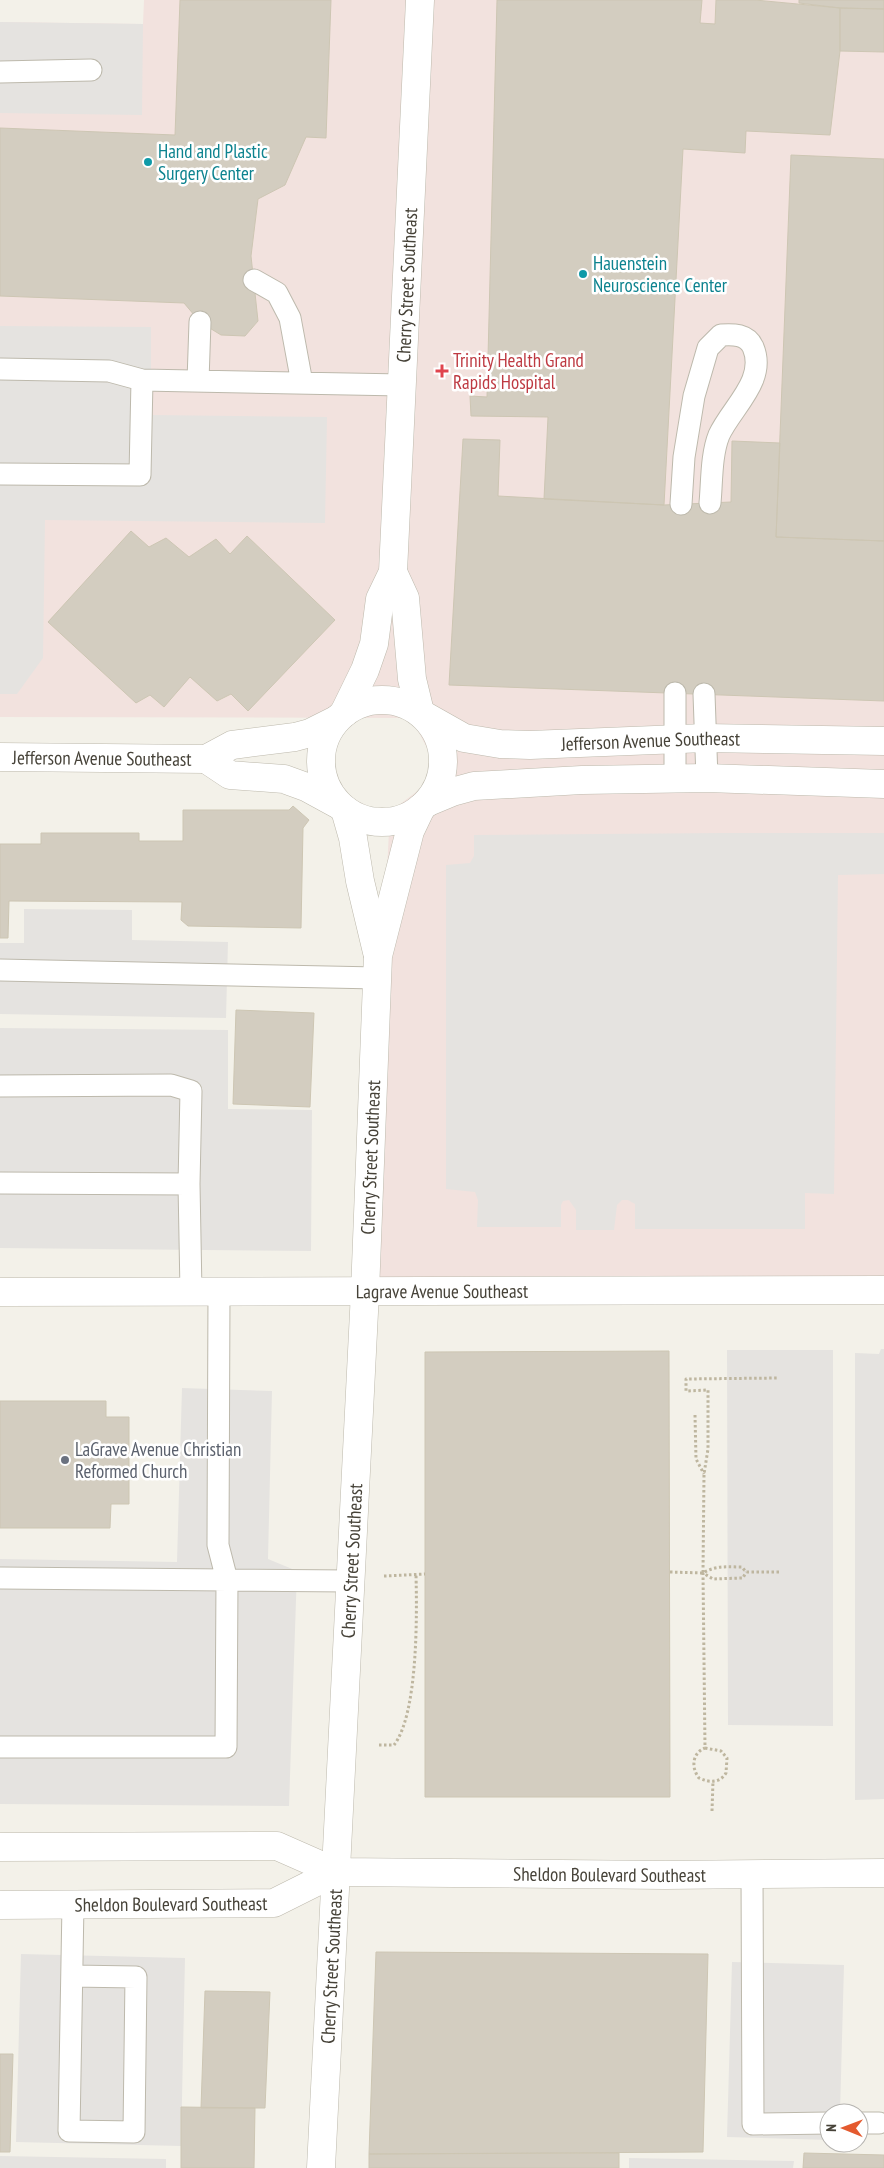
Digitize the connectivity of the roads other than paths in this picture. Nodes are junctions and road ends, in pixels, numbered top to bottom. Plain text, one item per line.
1 (420, 0) edge
2 (91, 70) dead end
3 (0, 72) edge
4 (254, 280) dead end
5 (200, 322) dead end
6 (0, 369) edge
7 (142, 380) junction
8 (198, 381) junction
9 (302, 383) junction
10 (402, 385) junction
11 (0, 474) edge
12 (710, 503) dead end
13 (681, 504) dead end
14 (393, 572) junction
15 (675, 693) dead end
16 (704, 694) dead end
17 (422, 714) junction
18 (340, 716) junction
19 (675, 738) junction
20 (705, 738) junction
21 (884, 741) edge
22 (0, 757) edge
23 (206, 759) junction
24 (675, 778) junction
25 (707, 778) junction
26 (884, 784) edge
27 (424, 805) junction
28 (342, 808) junction
29 (377, 967) junction
30 (0, 970) edge
31 (0, 1086) edge
32 (0, 1183) edge
33 (189, 1184) junction
34 (884, 1290) edge
35 (0, 1292) edge
36 (191, 1292) junction
37 (219, 1292) junction
38 (365, 1292) junction
39 (0, 1578) edge
40 (227, 1580) junction
41 (350, 1581) junction
42 (0, 1747) edge
43 (0, 1847) edge
44 (336, 1872) junction
45 (752, 1873) junction
46 (884, 1873) edge
47 (73, 1904) junction
48 (0, 1905) edge
49 (72, 1976) junction
50 (819, 2123) edge
51 (321, 2168) edge

1 - 10 street, Cherry Street Southeast
2 - 3 lane
4 - 9 lane
5 - 8 lane
6 - 7 lane
7 - 8 lane
7 - 11 lane
8 - 9 lane
9 - 10 lane
10 - 14 street, Cherry Street Southeast
12 - 13 lane
14 - 17 street, Cherry Street Southeast
14 - 18 street, Cherry Street Southeast
15 - 19 lane
16 - 20 lane
17 - 18 street
17 - 19 street, Jefferson Avenue Southeast
17 - 27 street
18 - 23 street, Jefferson Avenue Southeast
18 - 28 street
19 - 20 street, Jefferson Avenue Southeast
19 - 24 lane
20 - 21 street, Jefferson Avenue Southeast
20 - 25 lane
22 - 23 street, Jefferson Avenue Southeast
23 - 28 street, Jefferson Avenue Southeast
24 - 25 street, Jefferson Avenue Southeast
24 - 27 street, Jefferson Avenue Southeast
25 - 26 street, Jefferson Avenue Southeast
27 - 28 street
27 - 29 street, Cherry Street Southeast
28 - 29 street, Cherry Street Southeast
29 - 30 lane
29 - 38 street, Cherry Street Southeast
31 - 33 lane
32 - 33 lane
33 - 36 lane
34 - 38 street, Lagrave Avenue Southeast
35 - 36 street, Lagrave Avenue Southeast
36 - 37 street, Lagrave Avenue Southeast
37 - 38 street, Lagrave Avenue Southeast
37 - 40 lane
38 - 41 street, Cherry Street Southeast
39 - 40 lane
40 - 41 lane
40 - 42 lane
41 - 44 street, Cherry Street Southeast
43 - 44 street, Sheldon Boulevard Southeast
44 - 45 street, Sheldon Boulevard Southeast
44 - 47 street, Sheldon Boulevard Southeast
44 - 51 street, Cherry Street Southeast
45 - 46 street, Sheldon Boulevard Southeast
45 - 50 lane
47 - 48 street, Sheldon Boulevard Southeast
47 - 49 lane
49 - 49 lane

